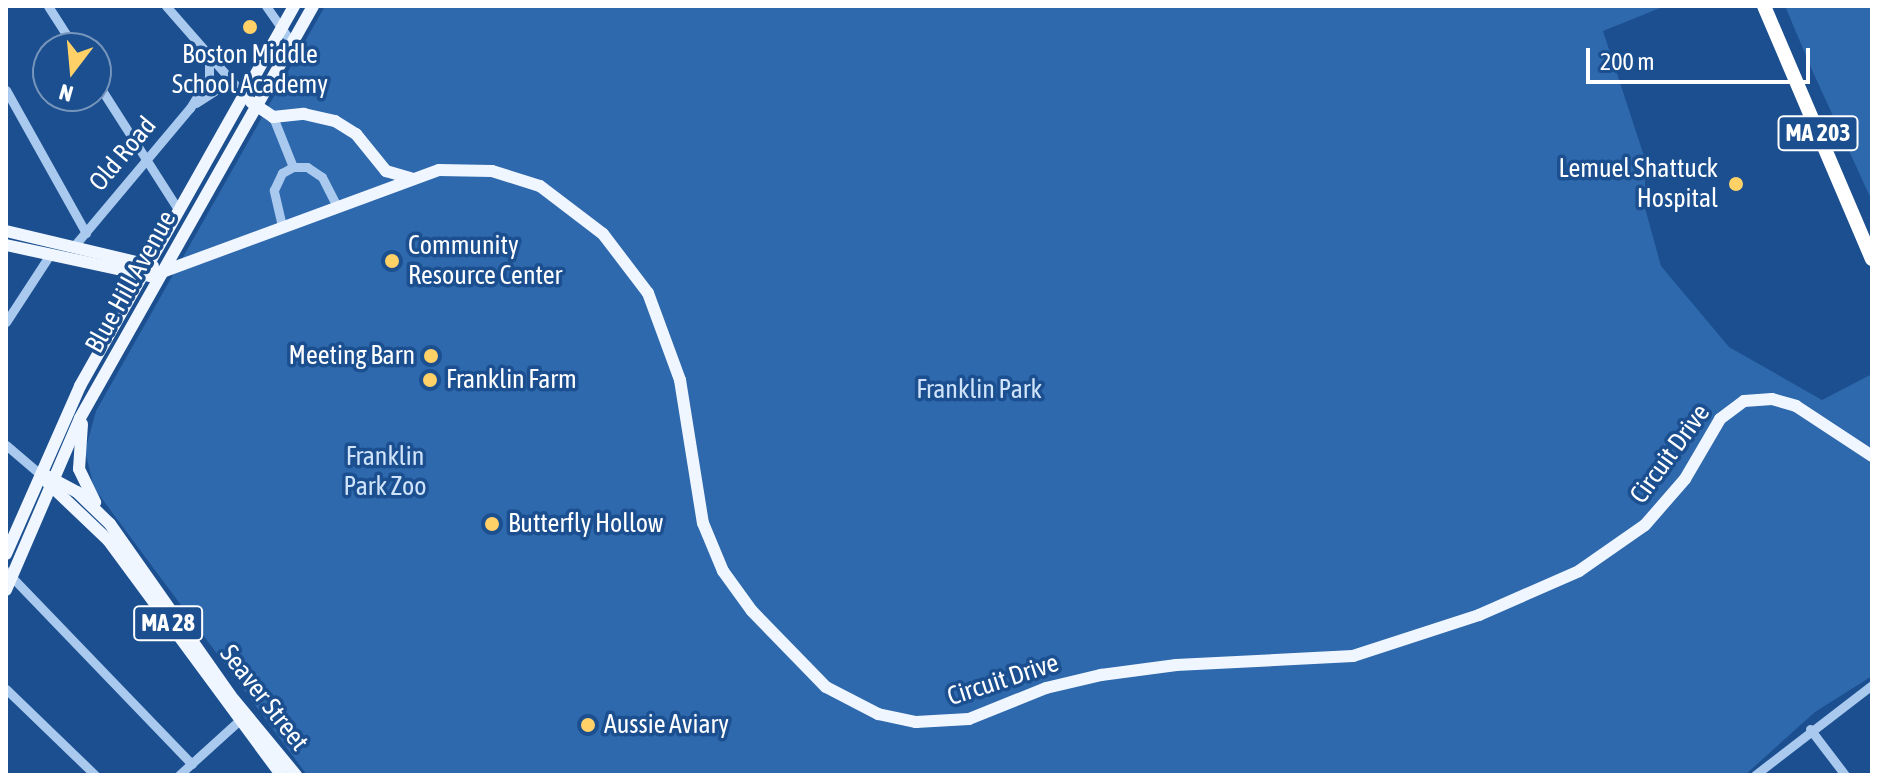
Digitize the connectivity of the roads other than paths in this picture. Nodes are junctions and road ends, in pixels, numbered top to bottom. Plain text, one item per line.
1 (48, 6) edge
2 (166, 6) edge
3 (266, 6) edge
4 (294, 6) edge
5 (313, 6) edge
6 (1764, 6) edge
7 (1775, 6) edge
8 (279, 30) junction
9 (65, 32) edge
10 (292, 43) junction
11 (209, 60) junction
12 (6, 90) edge
13 (238, 90) junction
14 (112, 106) edge
15 (256, 107) junction
16 (190, 108) junction
17 (273, 117) junction
18 (376, 159) junction
19 (147, 161) junction
20 (293, 167) junction
21 (415, 178) junction
22 (365, 195) junction
23 (336, 205) junction
24 (178, 209) junction
25 (282, 226) junction
26 (6, 231) edge
27 (88, 231) junction
28 (1872, 235) edge
29 (6, 245) edge
30 (74, 246) junction
31 (51, 253) junction
32 (1872, 259) edge
33 (144, 270) junction
34 (162, 273) junction
35 (6, 322) edge
36 (89, 402) junction
37 (6, 445) edge
38 (1872, 456) edge
39 (40, 474) junction
40 (52, 482) junction
41 (79, 507) junction
42 (38, 517) junction
43 (110, 524) junction
44 (6, 554) edge
45 (8, 579) edge
46 (1872, 685) edge
47 (6, 689) edge
48 (242, 720) junction
49 (1810, 729) junction
50 (192, 764) junction
51 (95, 775) edge
52 (179, 775) edge
53 (281, 775) edge
54 (296, 775) edge
55 (1755, 775) edge
56 (1845, 775) edge

1 - 9 street
2 - 11 street
3 - 8 street
4 - 8 main road, Blue Hill Avenue
5 - 10 main road, Blue Hill Avenue / MA 28
6 - 32 highway, MA 203
7 - 28 highway, MA 203
8 - 10 street
8 - 13 main road, Blue Hill Avenue
10 - 15 main road, Blue Hill Avenue / MA 28
11 - 13 street
11 - 16 street, Old Road
12 - 27 street
13 - 15 main road
13 - 16 street, Old Road
13 - 24 main road, Blue Hill Avenue
14 - 19 street
15 - 17 main road
15 - 34 main road, Blue Hill Avenue / MA 28
16 - 19 street, Old Road
17 - 18 main road
17 - 20 street
18 - 21 main road
18 - 22 main road
19 - 24 street
19 - 27 street, Old Road
20 - 23 street
20 - 25 street
21 - 22 main road, Circuit Drive
21 - 38 main road, Circuit Drive
22 - 23 main road, Circuit Drive
23 - 25 main road, Circuit Drive
24 - 33 main road, Blue Hill Avenue
25 - 34 main road, Circuit Drive
26 - 30 main road
27 - 30 street, Old Road
29 - 31 main road
30 - 33 main road
31 - 33 main road
31 - 35 street
33 - 34 main road, Circuit Drive
33 - 39 main road, Blue Hill Avenue
34 - 36 main road, Blue Hill Avenue / MA 28
36 - 40 main road, Blue Hill Avenue
36 - 43 main road, MA 28
37 - 39 street, Seaver Street
39 - 40 main road, Seaver Street / MA 28
39 - 44 main road, Blue Hill Avenue
40 - 41 main road, Seaver Street / MA 28
40 - 42 main road, Blue Hill Avenue
40 - 43 main road, Seaver Street
41 - 42 main road
41 - 48 main road, Seaver Street / MA 28
42 - 45 main road, Blue Hill Avenue
43 - 48 main road, Seaver Street / MA 28
45 - 50 street
46 - 49 street
47 - 51 street
48 - 50 street
48 - 53 main road, Seaver Street / MA 28
48 - 54 main road, Seaver Street / MA 28
49 - 55 street
49 - 56 street
50 - 52 street

